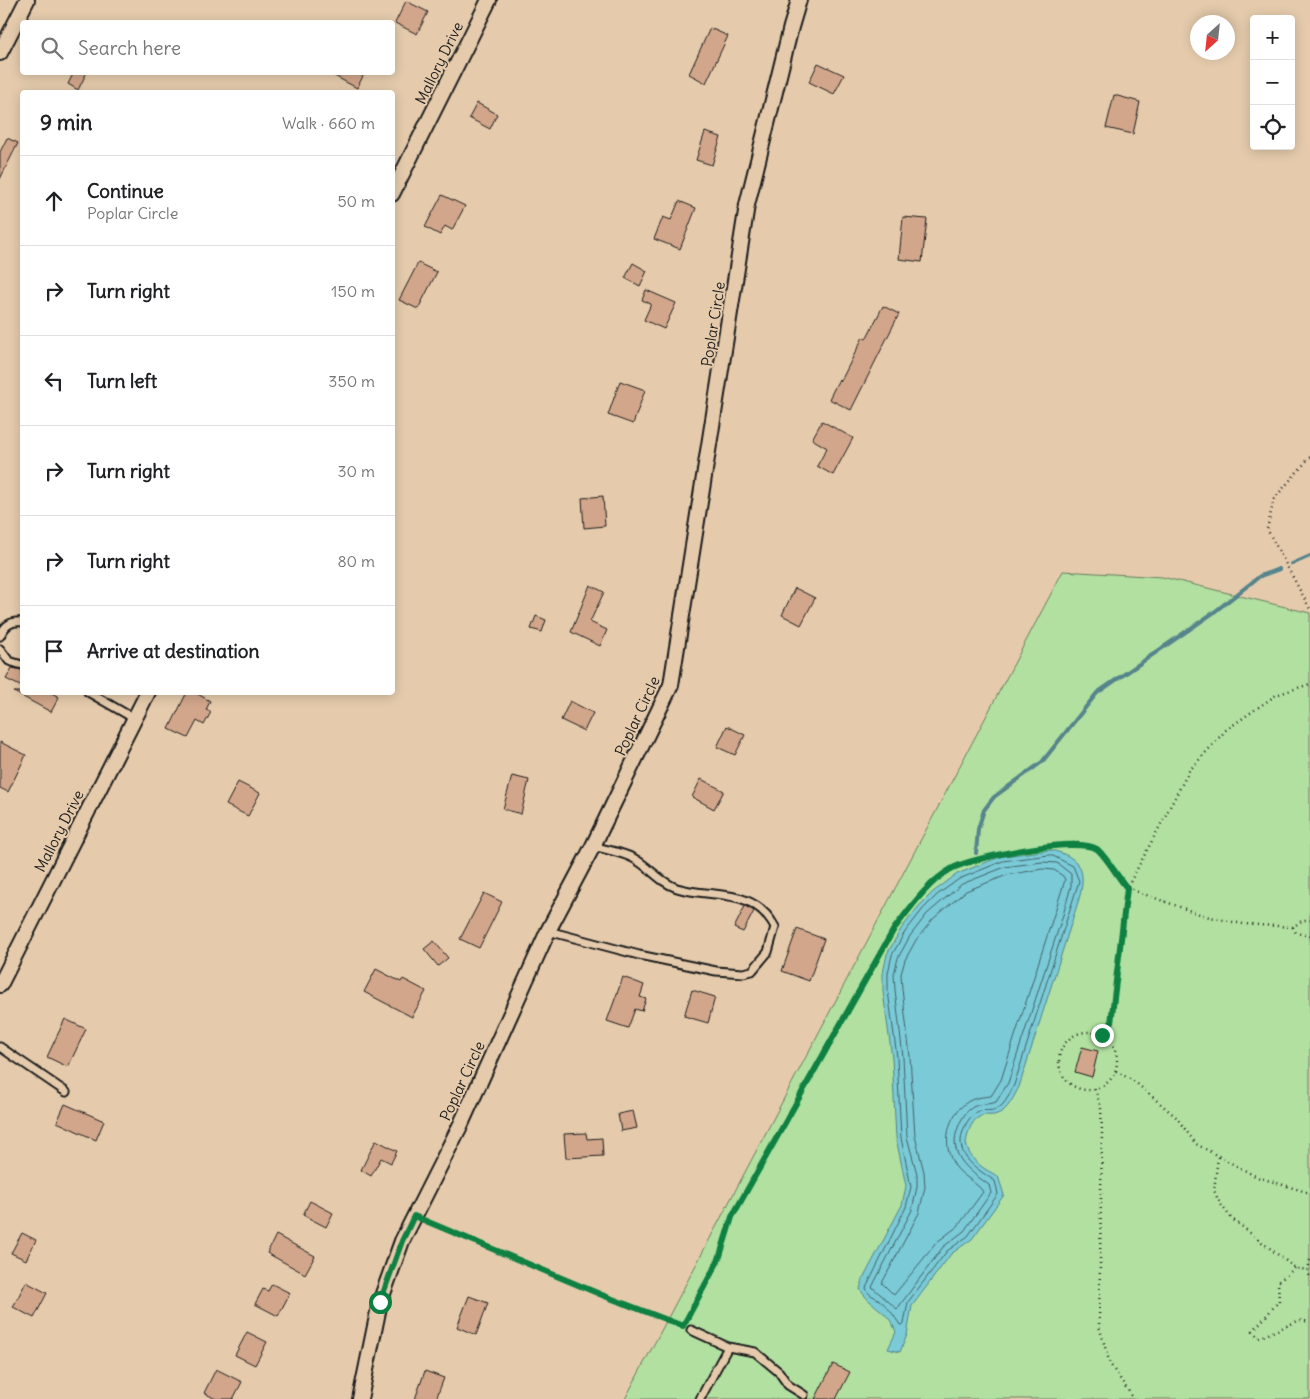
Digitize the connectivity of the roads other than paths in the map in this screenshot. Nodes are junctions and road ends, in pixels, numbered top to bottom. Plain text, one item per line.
1 (28, 0) edge
2 (489, 0) edge
3 (800, 0) edge
4 (0, 53) edge
5 (395, 188) edge
6 (20, 622) edge
7 (0, 636) edge
8 (0, 649) edge
9 (20, 664) edge
10 (93, 695) edge
11 (147, 695) edge
12 (135, 719) junction
13 (593, 846) junction
14 (548, 931) junction
15 (0, 985) edge
16 (0, 1047) edge
17 (66, 1092) dead end
18 (691, 1330) dead end
19 (728, 1347) junction
20 (804, 1395) dead end
21 (360, 1399) edge
22 (700, 1399) edge

1 - 4 street
2 - 5 street, Mallory Drive
3 - 13 street, Poplar Circle
6 - 7 lane
8 - 9 lane
10 - 12 lane
11 - 12 street, Mallory Drive
12 - 15 street, Mallory Drive
13 - 14 street, Poplar Circle
13 - 14 lane
14 - 21 street, Poplar Circle
16 - 17 lane
18 - 19 lane
19 - 20 lane
19 - 22 lane

